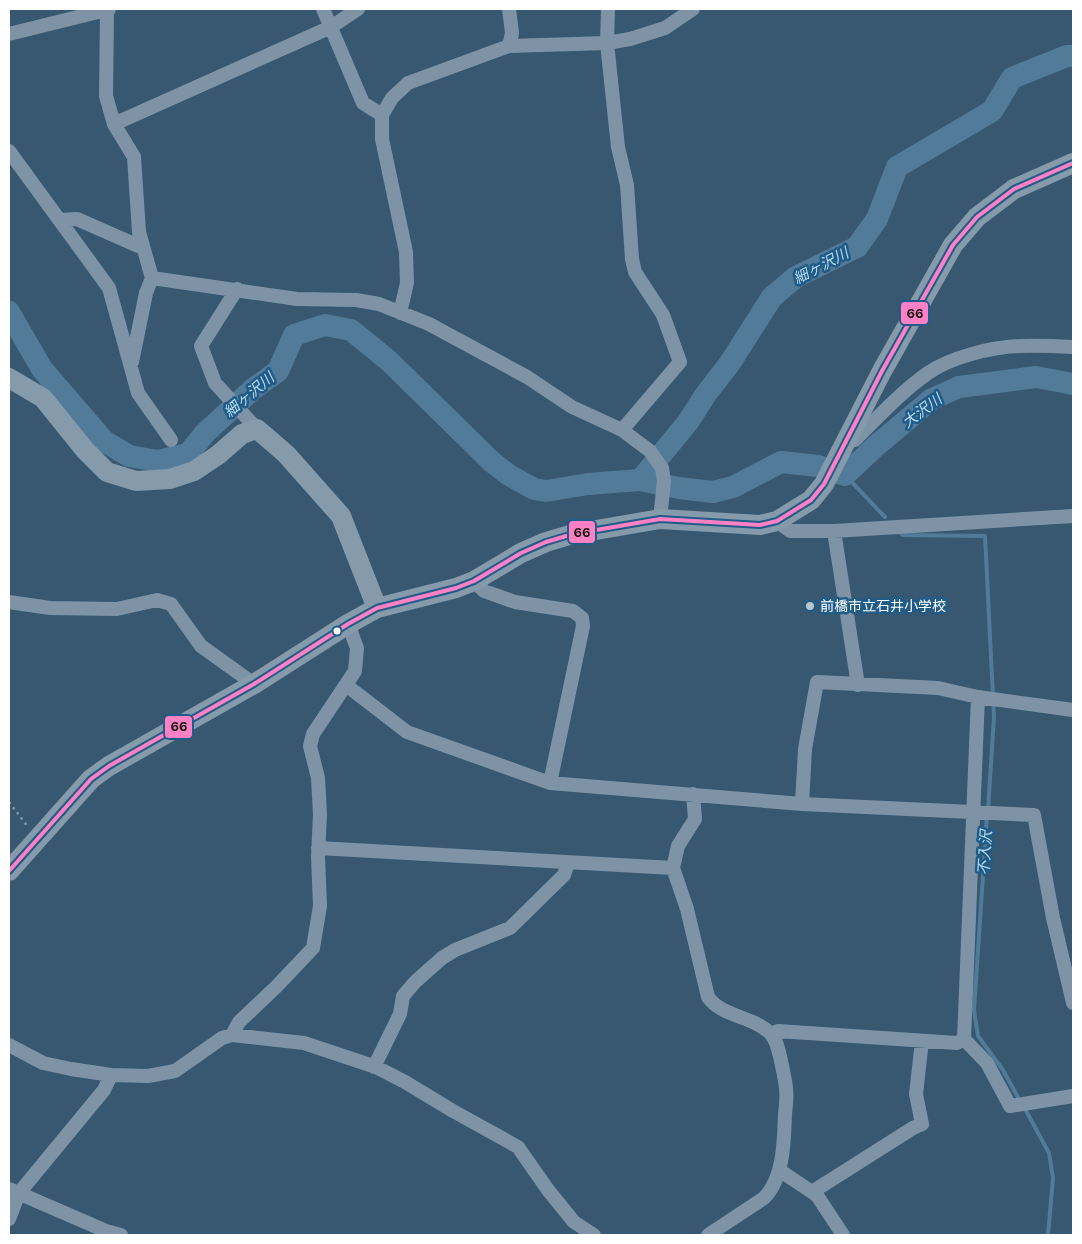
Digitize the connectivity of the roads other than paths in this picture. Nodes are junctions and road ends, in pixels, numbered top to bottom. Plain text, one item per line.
1 (323, 9) edge
2 (358, 9) edge
3 (509, 9) edge
4 (608, 9) edge
5 (693, 9) edge
6 (102, 10) edge
7 (331, 27) junction
8 (9, 34) edge
9 (607, 42) junction
10 (508, 46) junction
11 (382, 115) junction
12 (114, 124) junction
13 (9, 151) edge
14 (1073, 163) edge
15 (60, 220) junction
16 (143, 248) junction
17 (152, 278) junction
18 (237, 289) junction
19 (400, 313) junction
20 (1073, 347) edge
21 (131, 368) junction
22 (9, 378) edge
23 (252, 424) junction
24 (622, 430) junction
25 (171, 440) dead end
26 (842, 449) junction
27 (1073, 516) edge
28 (660, 518) junction
29 (777, 521) junction
30 (834, 531) junction
31 (474, 581) junction
32 (9, 602) edge
33 (377, 608) junction
34 (348, 624) junction
35 (254, 684) junction
36 (346, 685) junction
37 (858, 685) junction
38 (988, 698) junction
39 (1073, 710) edge
40 (550, 783) junction
41 (693, 794) junction
42 (802, 804) junction
43 (972, 811) junction
44 (318, 848) junction
45 (568, 863) junction
46 (673, 868) junction
47 (9, 871) edge
48 (1073, 1003) edge
49 (771, 1034) junction
50 (232, 1035) junction
51 (964, 1039) junction
52 (922, 1041) junction
53 (9, 1044) edge
54 (374, 1067) junction
55 (111, 1075) junction
56 (1073, 1096) edge
57 (778, 1170) junction
58 (14, 1191) edge
59 (812, 1192) junction
60 (9, 1219) edge
61 (121, 1235) edge
62 (594, 1235) edge
63 (708, 1235) edge
64 (843, 1235) edge

1 - 7 street
2 - 7 street
3 - 10 street
4 - 9 street
5 - 9 street
6 - 8 street
6 - 12 street
7 - 11 street
7 - 12 street
9 - 10 street
9 - 24 street
10 - 11 street
11 - 19 street
12 - 16 street
13 - 15 street
14 - 26 street
15 - 16 street
15 - 21 street
16 - 17 street
17 - 18 street
17 - 21 street
18 - 19 street
18 - 23 street
19 - 24 street
20 - 26 street
21 - 25 street
22 - 23 street
23 - 33 street
24 - 28 street
26 - 29 street
27 - 30 street
28 - 29 street
28 - 31 street
29 - 30 street
30 - 37 street
31 - 33 street
31 - 40 street
32 - 35 street
33 - 34 street
34 - 35 street
34 - 36 street
35 - 47 street
36 - 40 street
36 - 44 street
37 - 38 street
37 - 42 street
38 - 39 street
38 - 43 street
40 - 41 street
41 - 42 street
41 - 46 street
42 - 43 street
43 - 48 street
43 - 51 street
44 - 45 street
44 - 50 street
45 - 46 street
45 - 54 street
46 - 49 street
49 - 52 street
49 - 57 street
50 - 54 street
50 - 55 street
51 - 52 street
51 - 56 street
52 - 59 street
53 - 55 street
54 - 62 street
55 - 58 street
57 - 59 street
57 - 63 street
58 - 60 street
58 - 61 street
59 - 64 street

